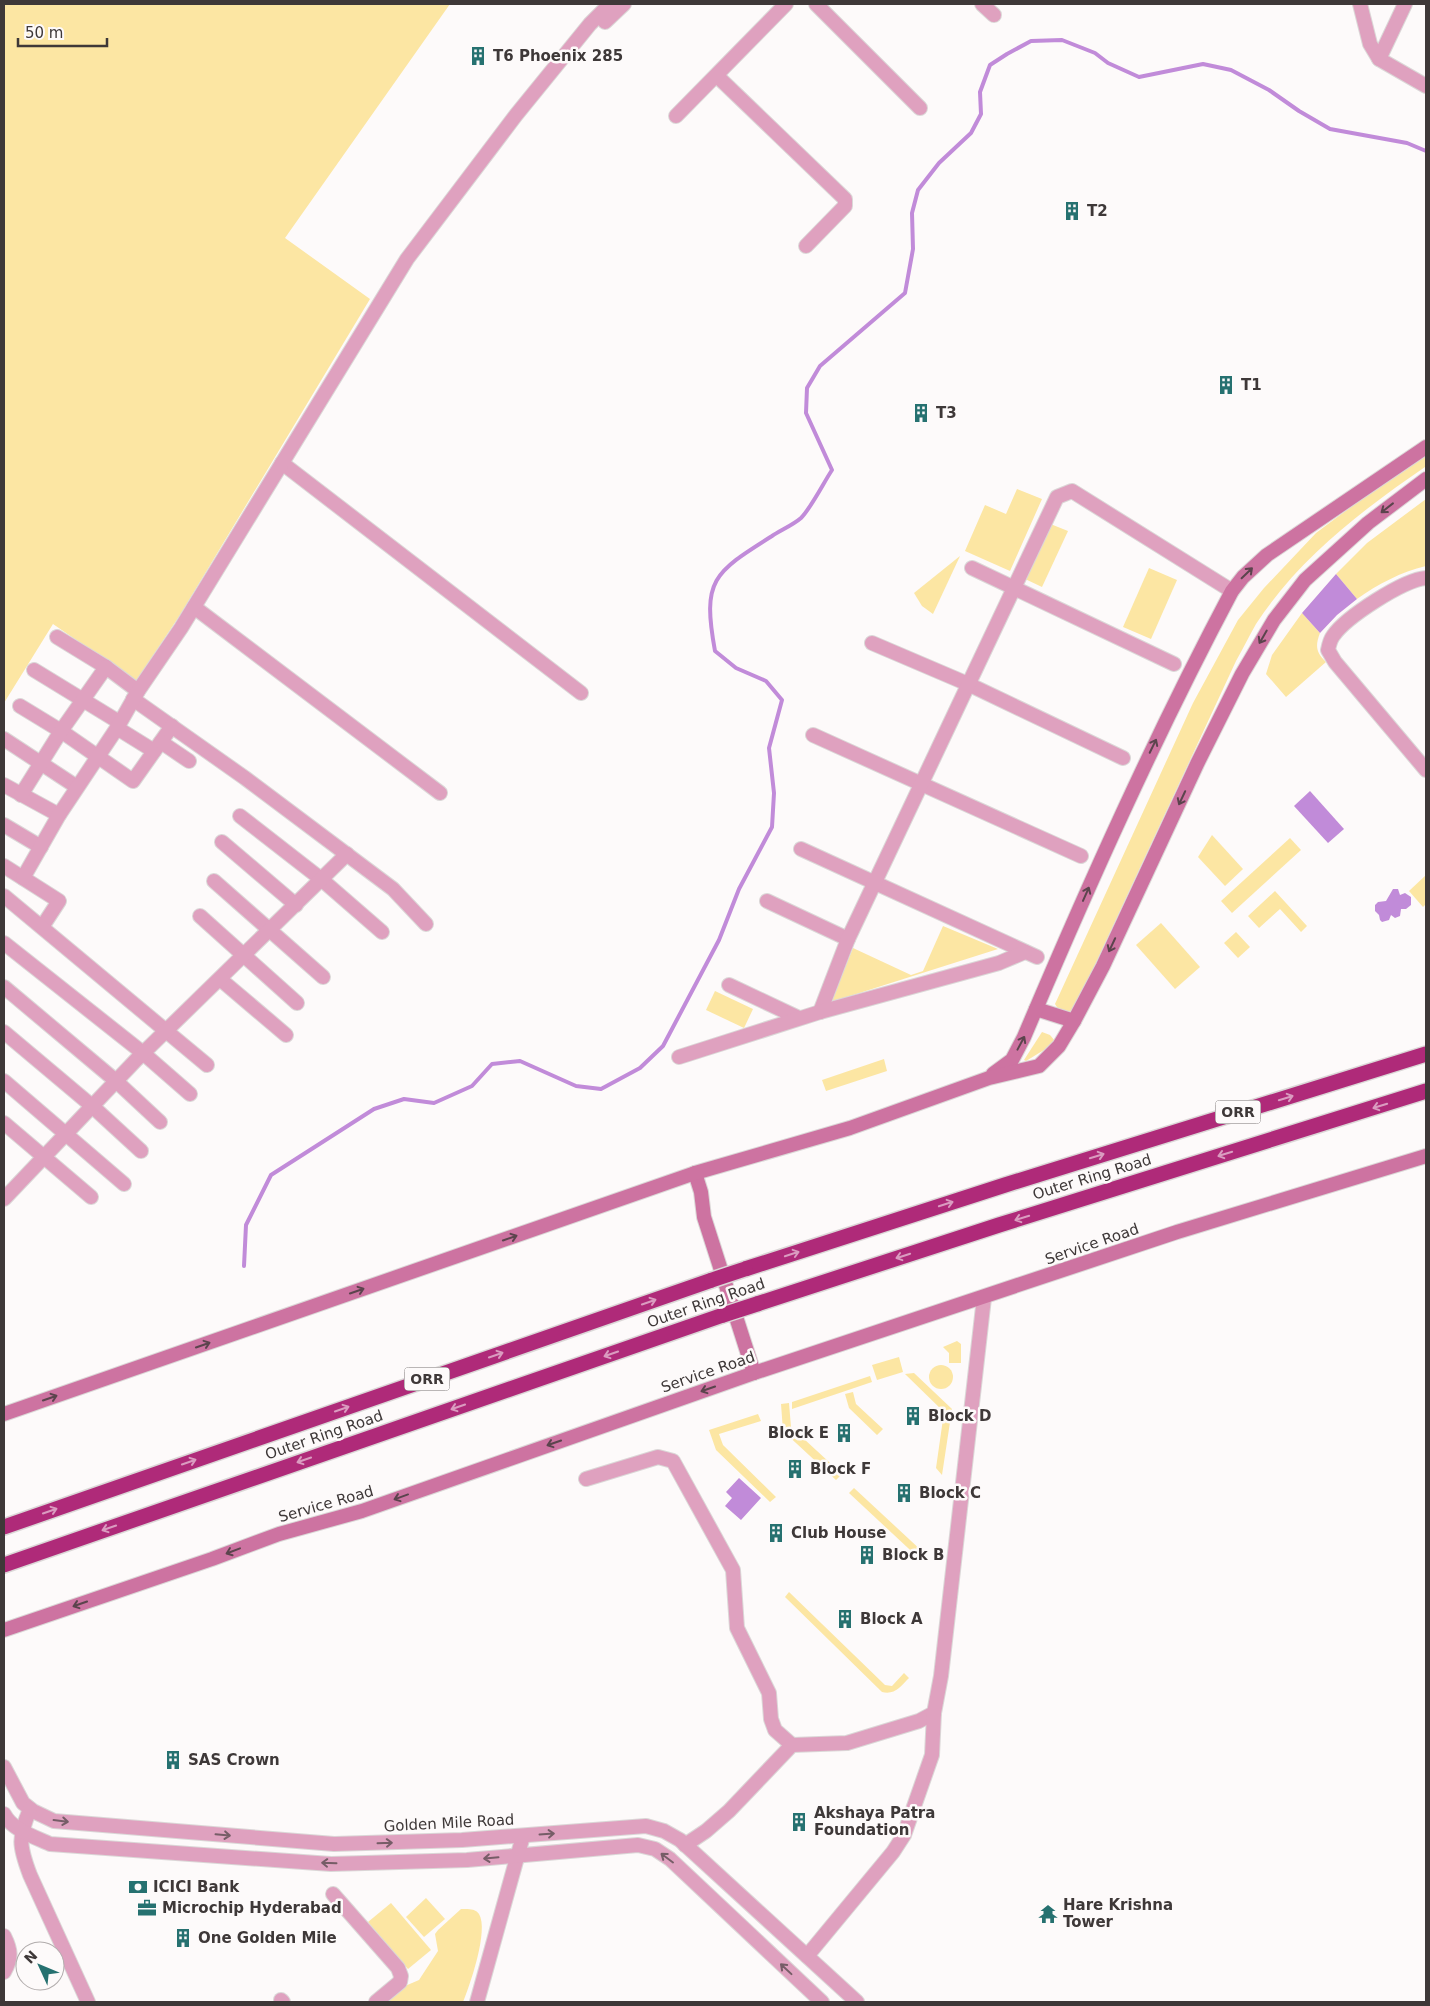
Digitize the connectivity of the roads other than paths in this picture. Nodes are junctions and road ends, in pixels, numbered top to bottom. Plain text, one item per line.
1 (610, 4) edge
2 (624, 4) edge
3 (786, 4) edge
4 (816, 4) edge
5 (982, 4) edge
6 (1360, 4) edge
7 (1405, 4) edge
8 (994, 15) dead end
9 (569, 51) junction
10 (1379, 58) junction
11 (716, 76) junction
12 (1426, 86) edge
13 (920, 108) dead end
14 (676, 116) dead end
15 (806, 246) dead end
16 (1426, 447) edge
17 (282, 463) junction
18 (1426, 479) edge
19 (972, 568) dead end
20 (1426, 578) edge
21 (1013, 587) junction
22 (1232, 591) junction
23 (194, 607) junction
24 (58, 636) dead end
25 (872, 643) dead end
26 (1174, 664) dead end
27 (106, 667) junction
28 (34, 670) dead end
29 (968, 684) junction
30 (581, 693) dead end
31 (136, 695) junction
32 (84, 701) junction
33 (20, 706) dead end
34 (118, 725) junction
35 (172, 726) junction
36 (61, 731) junction
37 (813, 735) dead end
38 (4, 739) edge
39 (157, 746) junction
40 (97, 756) junction
41 (1123, 758) dead end
42 (189, 761) dead end
43 (41, 763) junction
44 (1426, 770) edge
45 (920, 784) junction
46 (4, 785) edge
47 (77, 787) junction
48 (440, 793) dead end
49 (21, 794) junction
50 (59, 814) junction
51 (240, 816) dead end
52 (4, 825) edge
53 (222, 842) dead end
54 (41, 847) junction
55 (801, 848) dead end
56 (347, 854) junction
57 (1081, 856) dead end
58 (4, 866) edge
59 (23, 878) junction
60 (321, 879) junction
61 (214, 880) dead end
62 (875, 881) junction
63 (4, 896) edge
64 (767, 901) dead end
65 (296, 904) junction
66 (200, 916) dead end
67 (426, 924) dead end
68 (42, 927) junction
69 (269, 929) junction
70 (382, 932) dead end
71 (848, 939) junction
72 (4, 943) edge
73 (244, 955) junction
74 (323, 977) dead end
75 (220, 979) junction
76 (729, 985) dead end
77 (4, 987) edge
78 (297, 1003) dead end
79 (1036, 1009) junction
80 (820, 1012) junction
81 (798, 1018) junction
82 (1074, 1021) junction
83 (167, 1030) junction
84 (4, 1032) edge
85 (286, 1035) dead end
86 (143, 1053) junction
87 (1426, 1054) edge
88 (678, 1057) dead end
89 (207, 1065) dead end
90 (988, 1078) junction
91 (4, 1081) edge
92 (116, 1081) junction
93 (1426, 1091) edge
94 (190, 1094) dead end
95 (92, 1106) junction
96 (160, 1122) dead end
97 (4, 1123) edge
98 (65, 1135) junction
99 (141, 1151) dead end
100 (45, 1156) junction
101 (1426, 1156) edge
102 (695, 1173) junction
103 (124, 1184) dead end
104 (91, 1197) dead end
105 (4, 1199) edge
106 (984, 1298) junction
107 (754, 1373) junction
108 (4, 1414) edge
109 (586, 1479) dead end
110 (4, 1527) edge
111 (4, 1565) edge
112 (4, 1630) edge
113 (934, 1712) junction
114 (792, 1745) junction
115 (4, 1767) edge
116 (30, 1809) junction
117 (4, 1814) edge
118 (21, 1830) junction
119 (524, 1836) junction
120 (685, 1845) junction
121 (518, 1856) junction
122 (333, 1894) dead end
123 (4, 1936) edge
124 (807, 1956) junction
125 (4, 1972) edge
126 (88, 2002) edge
127 (376, 2002) edge
128 (477, 2002) edge
129 (822, 2002) edge
130 (857, 2002) edge

1 - 9 street
2 - 9 street
3 - 11 street
4 - 13 street
5 - 8 street
6 - 10 street
7 - 10 street
9 - 17 street
10 - 12 street
11 - 14 street
11 - 15 street
22 -> 16 main road
17 - 23 street
17 - 30 street
18 -> 82 main road
19 - 21 street
20 - 44 street
21 - 22 street
21 - 26 street
21 - 29 street
79 -> 22 main road
23 - 31 street
23 - 48 street
24 - 27 street
25 - 29 street
27 - 31 street
27 - 32 street
28 - 32 street
29 - 41 street
29 - 45 street
31 - 34 street
31 - 35 street
32 - 34 street
32 - 36 street
33 - 36 street
34 - 39 street
34 - 40 street
35 - 39 street
35 - 56 street
36 - 40 street
36 - 43 street
37 - 45 street
38 - 43 street
39 - 40 street
39 - 42 street
40 - 47 street
43 - 47 street
43 - 49 street
45 - 57 street
45 - 62 street
46 - 49 street
47 - 50 street
49 - 50 street
50 - 54 street
51 - 60 street
52 - 54 street
53 - 65 street
54 - 59 street
55 - 62 street
56 - 60 street
56 - 67 street
58 - 59 street
59 - 68 street
60 - 65 street
60 - 70 street
61 - 69 street
62 - 71 street
62 - 80 street
63 - 68 street
64 - 71 street
65 - 69 street
66 - 73 street
68 - 83 street
69 - 73 street
69 - 74 street
71 - 80 street
72 - 86 street
73 - 75 street
73 - 78 street
75 - 83 street
75 - 85 street
76 - 81 street
77 - 92 street
79 - 82 main road
90 -> 79 main road
80 - 81 street
81 - 88 street
82 - 90 main road
83 - 86 street
83 - 89 street
84 - 95 street
86 - 92 street
86 - 94 street
110 -> 87 highway, Outer Ring Road / ORR, bridge
90 - 102 main road
91 - 98 street
92 - 95 street
92 - 96 street
93 -> 111 highway, Outer Ring Road / ORR, bridge
95 - 98 street
95 - 99 street
97 - 100 street
98 - 100 street
98 - 103 street
100 - 104 street
100 - 105 street
101 - 106 main road, Service Road
102 - 107 main road
108 -> 102 main road
106 - 107 main road, Service Road
106 - 113 street
107 -> 112 main road, Service Road
109 - 114 street
113 - 114 street
113 - 124 street
114 - 120 street
115 - 116 street, Golden Mile Road
116 - 118 street
116 -> 119 street, Golden Mile Road
117 - 118 street
121 -> 118 street
118 - 126 street
119 -> 120 street, Golden Mile Road
119 - 121 street
120 - 124 street, Golden Mile Road
121 - 128 street
129 -> 121 street
122 - 127 street
123 - 125 street
124 - 130 street, Golden Mile Road

